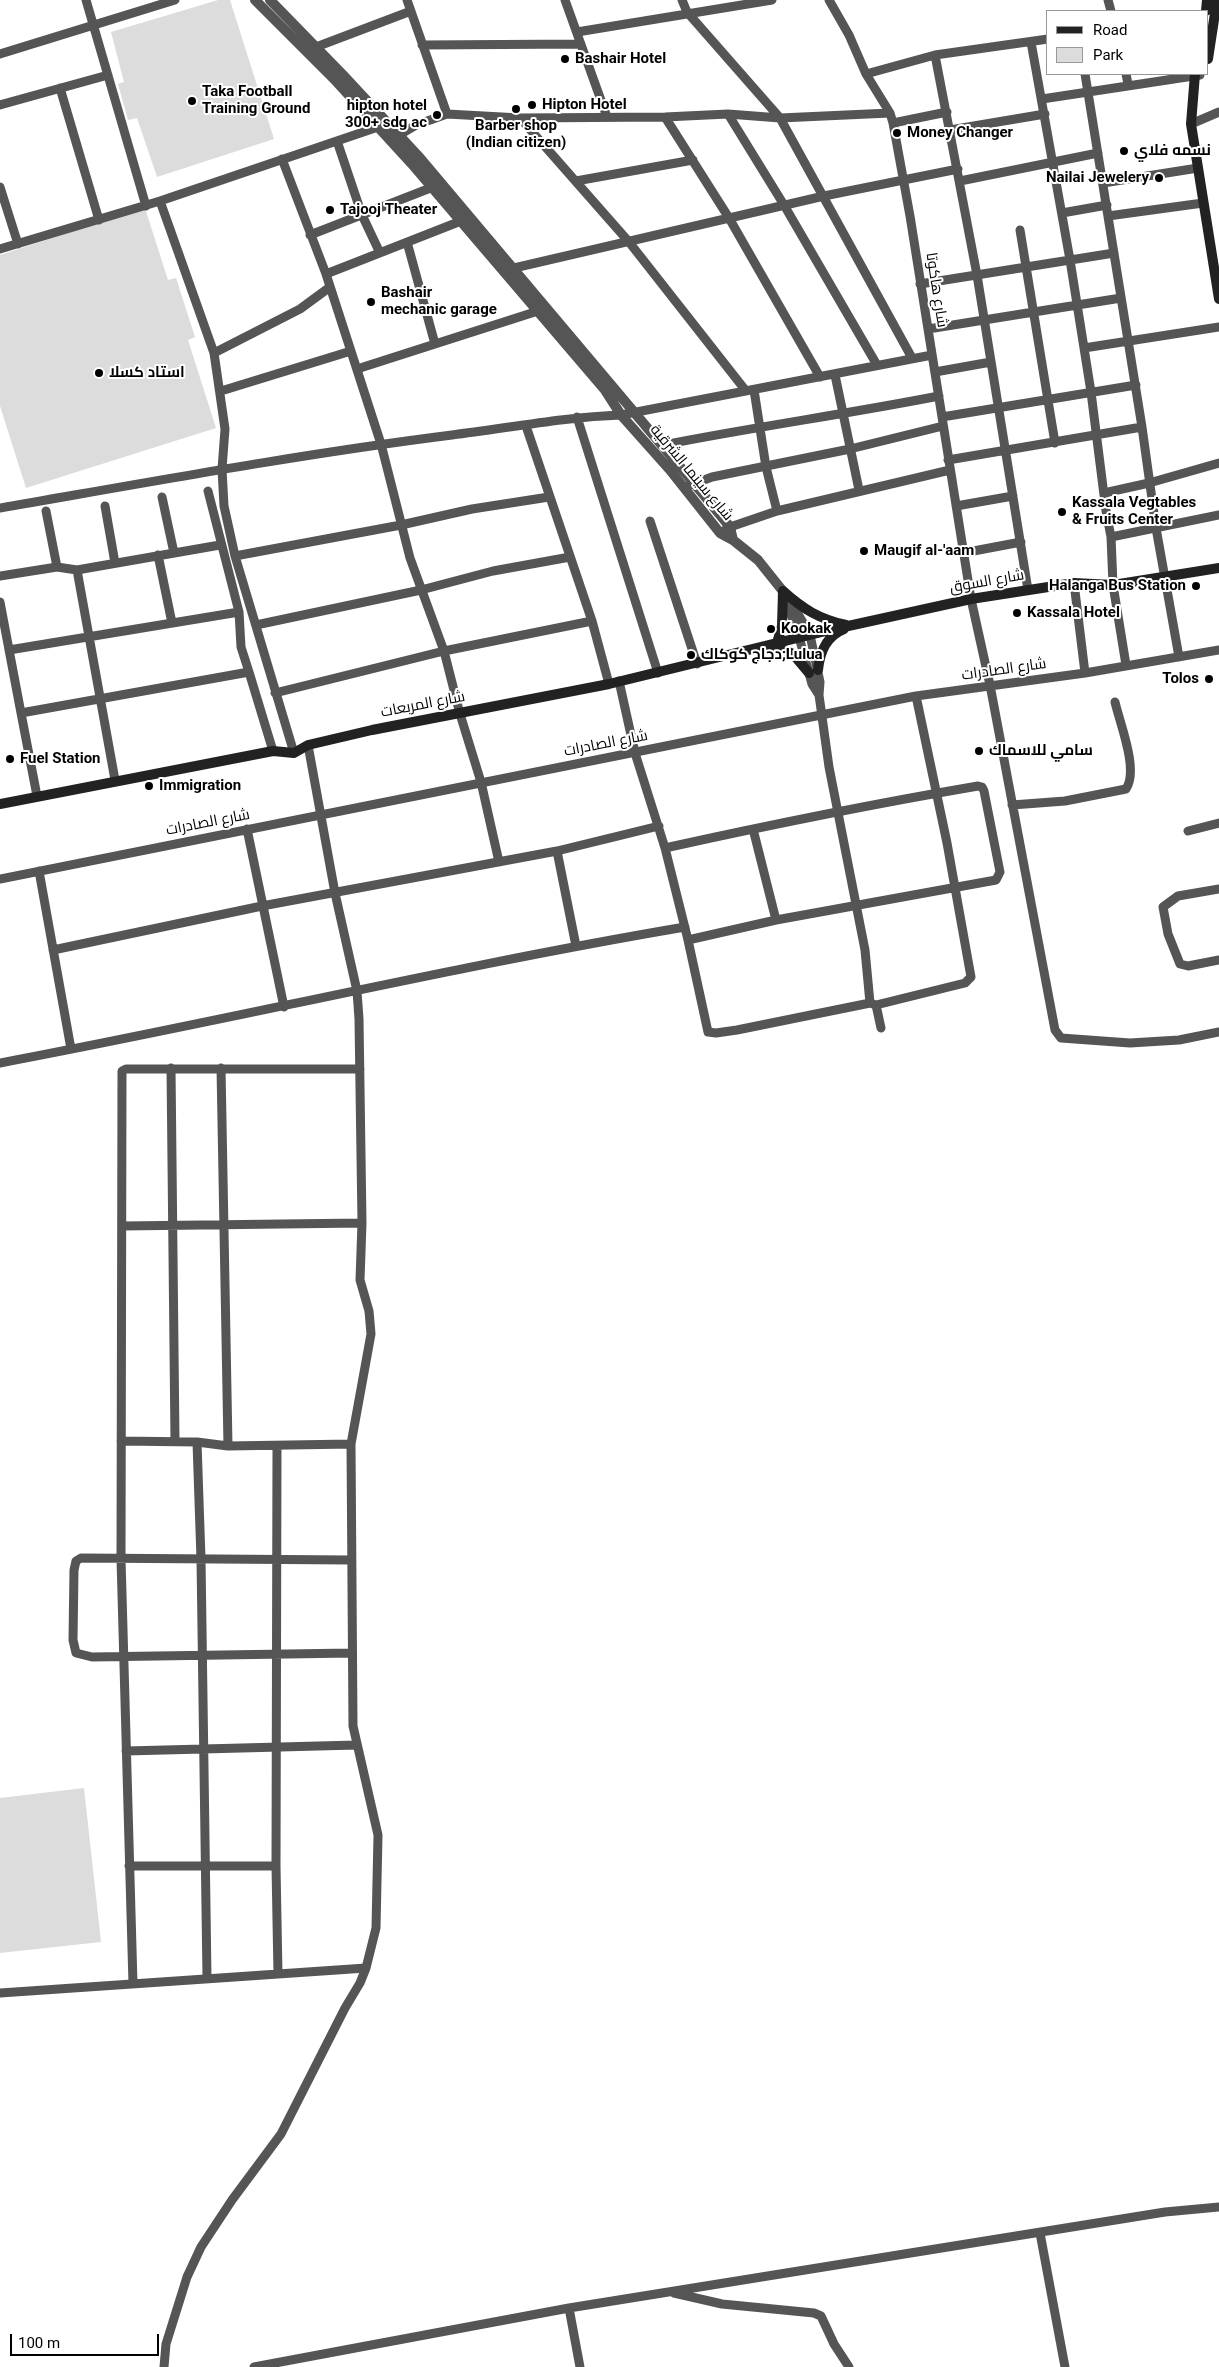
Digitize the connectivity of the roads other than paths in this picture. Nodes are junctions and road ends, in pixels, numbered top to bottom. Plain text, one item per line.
1 (86, 0) edge
2 (175, 0) edge
3 (256, 0) edge
4 (270, 0) edge
5 (407, 0) edge
6 (565, 0) edge
7 (682, 0) edge
8 (772, 0) edge
9 (829, 0) edge
10 (1217, 0) edge
11 (411, 11) junction
12 (687, 12) junction
13 (93, 26) junction
14 (577, 32) junction
15 (1046, 39) edge
16 (1031, 42) junction
17 (581, 44) junction
18 (422, 45) junction
19 (316, 46) junction
20 (1209, 52) edge
21 (0, 54) edge
22 (936, 55) junction
23 (866, 74) junction
24 (108, 75) junction
25 (1085, 75) edge
26 (1126, 75) edge
27 (1198, 77) edge
28 (1128, 84) junction
29 (60, 88) junction
30 (1088, 91) junction
31 (1042, 98) junction
32 (0, 104) edge
33 (947, 112) junction
34 (1219, 112) edge
35 (890, 113) junction
36 (446, 114) junction
37 (728, 114) junction
38 (1044, 114) junction
39 (607, 116) junction
40 (665, 117) junction
41 (520, 118) junction
42 (780, 118) junction
43 (893, 123) junction
44 (1192, 124) junction
45 (378, 127) junction
46 (950, 130) junction
47 (399, 135) junction
48 (337, 141) junction
49 (1098, 153) junction
50 (282, 160) junction
51 (693, 160) junction
52 (1053, 161) junction
53 (1198, 168) junction
54 (958, 169) junction
55 (903, 178) junction
56 (576, 181) junction
57 (960, 181) junction
58 (1103, 183) junction
59 (0, 187) edge
60 (433, 187) junction
61 (824, 196) junction
62 (160, 201) junction
63 (1203, 203) junction
64 (784, 205) junction
65 (1106, 205) junction
66 (146, 206) junction
67 (1062, 213) junction
68 (362, 215) junction
69 (1108, 216) junction
70 (729, 218) junction
71 (99, 220) junction
72 (461, 220) junction
73 (1020, 230) dead end
74 (310, 235) junction
75 (407, 242) junction
76 (630, 242) junction
77 (18, 244) junction
78 (0, 249) edge
79 (380, 253) junction
80 (1114, 253) junction
81 (1070, 260) junction
82 (1026, 267) junction
83 (514, 268) junction
84 (326, 274) junction
85 (977, 275) junction
86 (920, 284) junction
87 (330, 287) junction
88 (1121, 298) junction
89 (1219, 299) edge
90 (1077, 305) junction
91 (538, 311) junction
92 (1034, 312) junction
93 (984, 320) junction
94 (1219, 327) edge
95 (928, 329) junction
96 (1129, 342) junction
97 (436, 344) junction
98 (1084, 348) junction
99 (351, 351) junction
100 (214, 353) junction
101 (932, 355) junction
102 (912, 358) junction
103 (991, 362) junction
104 (878, 366) junction
105 (357, 369) junction
106 (935, 372) junction
107 (836, 375) junction
108 (820, 377) junction
109 (1136, 385) junction
110 (750, 390) junction
111 (221, 391) junction
112 (1091, 392) junction
113 (939, 396) junction
114 (1048, 399) junction
115 (998, 408) junction
116 (634, 413) junction
117 (621, 415) junction
118 (843, 415) junction
119 (577, 417) junction
120 (942, 421) junction
121 (526, 426) junction
122 (760, 426) junction
123 (1142, 427) junction
124 (1098, 435) junction
125 (1055, 443) junction
126 (381, 444) junction
127 (663, 445) junction
128 (850, 449) junction
129 (1005, 450) junction
130 (948, 460) junction
131 (1219, 463) edge
132 (766, 467) junction
133 (222, 469) junction
134 (950, 470) junction
135 (1149, 483) junction
136 (689, 486) junction
137 (859, 490) junction
138 (208, 491) dead end
139 (1104, 493) junction
140 (162, 496) dead end
141 (1013, 496) junction
142 (549, 497) junction
143 (105, 506) dead end
144 (956, 506) junction
145 (0, 508) edge
146 (46, 511) dead end
147 (777, 511) junction
148 (1219, 515) edge
149 (650, 521) dead end
150 (401, 525) junction
151 (730, 528) junction
152 (1156, 528) junction
153 (720, 534) junction
154 (1112, 537) junction
155 (734, 540) junction
156 (1020, 542) junction
157 (220, 545) junction
158 (174, 552) junction
159 (963, 553) junction
160 (158, 555) junction
161 (235, 556) junction
162 (570, 557) junction
163 (115, 563) junction
164 (56, 567) junction
165 (1219, 568) edge
166 (77, 570) junction
167 (1166, 575) junction
168 (0, 576) edge
169 (1074, 583) junction
170 (1113, 585) junction
171 (421, 590) junction
172 (1028, 590) junction
173 (784, 593) junction
174 (971, 599) junction
175 (0, 602) edge
176 (239, 612) junction
177 (592, 621) junction
178 (172, 623) junction
179 (256, 625) junction
180 (852, 626) junction
181 (810, 635) junction
182 (89, 637) junction
183 (799, 637) junction
184 (773, 644) junction
185 (9, 650) junction
186 (1219, 650) edge
187 (444, 651) junction
188 (1179, 657) junction
189 (697, 664) junction
190 (1126, 665) junction
191 (249, 672) junction
192 (813, 672) junction
193 (658, 673) junction
194 (1085, 673) junction
195 (614, 683) junction
196 (990, 686) junction
197 (275, 693) junction
198 (916, 696) junction
199 (100, 698) junction
200 (1115, 702) dead end
201 (21, 712) junction
202 (460, 714) junction
203 (822, 715) junction
204 (308, 745) junction
205 (273, 751) junction
206 (294, 753) junction
207 (636, 753) junction
208 (115, 780) junction
209 (482, 782) junction
210 (936, 793) junction
211 (37, 796) junction
212 (0, 804) edge
213 (1012, 805) junction
214 (838, 812) junction
215 (321, 814) junction
216 (1219, 823) edge
217 (659, 826) junction
218 (247, 829) junction
219 (753, 829) junction
220 (1188, 831) dead end
221 (666, 848) junction
222 (557, 851) junction
223 (499, 862) junction
224 (39, 871) junction
225 (0, 879) edge
226 (956, 887) junction
227 (1219, 889) edge
228 (335, 893) junction
229 (262, 906) junction
230 (857, 906) junction
231 (776, 920) junction
232 (685, 927) junction
233 (688, 940) junction
234 (576, 946) junction
235 (53, 950) junction
236 (1219, 960) edge
237 (357, 991) junction
238 (873, 1004) junction
239 (284, 1007) junction
240 (880, 1028) dead end
241 (1219, 1032) edge
242 (71, 1049) junction
243 (0, 1063) edge
244 (171, 1068) junction
245 (221, 1068) junction
246 (360, 1069) junction
247 (362, 1223) junction
248 (122, 1226) junction
249 (173, 1226) junction
250 (223, 1226) junction
251 (121, 1442) junction
252 (175, 1442) junction
253 (197, 1442) junction
254 (351, 1444) junction
255 (228, 1446) junction
256 (276, 1446) junction
257 (121, 1559) junction
258 (201, 1559) junction
259 (275, 1560) junction
260 (350, 1560) junction
261 (352, 1653) junction
262 (202, 1654) junction
263 (275, 1655) junction
264 (124, 1656) junction
265 (358, 1745) junction
266 (275, 1747) junction
267 (204, 1749) junction
268 (126, 1750) junction
269 (129, 1866) junction
270 (204, 1866) junction
271 (276, 1866) junction
272 (366, 1968) junction
273 (278, 1974) junction
274 (206, 1978) junction
275 (133, 1984) junction
276 (0, 1993) edge
277 (1218, 2209) edge
278 (1040, 2233) junction
279 (670, 2292) junction
280 (569, 2308) junction
281 (164, 2367) edge
282 (254, 2367) edge
283 (580, 2367) edge
284 (849, 2367) edge
285 (1065, 2367) edge

1 - 13 street
2 - 13 street
3 - 45 street, شارع سينما الشرقية
4 - 19 street, شارع سينما الشرقية
5 - 11 street
6 - 14 street
7 - 12 street
8 - 12 street
9 - 23 street, شارع هاكوتا
10 - 20 main road
11 - 18 street
11 - 19 street
12 - 14 street
12 - 42 street
13 - 21 street
13 - 24 street
14 - 17 street
15 - 16 street
16 - 22 street
16 - 31 street
17 - 18 street
17 - 39 street
18 - 36 street
19 - 47 street, شارع سينما الشرقية
22 - 23 street
22 - 33 street
23 - 35 street, شارع هاكوتا
24 - 29 street
24 - 66 street
25 - 30 street
26 - 28 street
27 - 28 street
27 - 44 main road
28 - 30 street
29 - 32 street
29 - 71 street
30 - 31 street
30 - 49 street
31 - 38 street
33 - 43 street
33 - 46 street
34 - 44 street
35 - 42 street
35 - 43 street, شارع هاكوتا
36 - 41 street
36 - 47 street
37 - 40 street
37 - 42 street
37 - 64 street
38 - 46 street
38 - 52 street
39 - 40 street
39 - 41 street
40 - 51 street
41 - 56 street
42 - 61 street
43 - 55 street, شارع هاكوتا
44 - 53 main road
45 - 48 street
45 - 60 street, شارع سينما الشرقية
46 - 54 street
47 - 83 street, شارع سينما الشرقية
48 - 50 street
48 - 68 street
49 - 52 street
49 - 58 street
50 - 62 street
50 - 74 street
51 - 56 street
51 - 70 street
52 - 57 street
52 - 67 street
53 - 58 street
53 - 63 main road
54 - 55 street
54 - 57 street
55 - 61 street
55 - 86 street, شارع هاكوتا
56 - 76 street
57 - 85 street
58 - 65 street
59 - 77 street
60 - 68 street
60 - 72 street, شارع سينما الشرقية
61 - 64 street
61 - 102 street
62 - 66 street
62 - 100 street
63 - 69 street
63 - 89 main road
64 - 70 street
64 - 104 street
65 - 67 street
65 - 69 street
66 - 71 street
67 - 81 street
68 - 74 street
68 - 79 street
69 - 80 street
70 - 76 street
70 - 108 street
71 - 77 street
72 - 75 street
72 - 91 street, شارع سينما الشرقية
73 - 82 street
74 - 84 street
75 - 79 street
75 - 97 street
76 - 83 street
76 - 110 street
77 - 78 street
79 - 84 street
80 - 81 street
80 - 88 street
81 - 82 street
81 - 90 street
82 - 85 street
82 - 92 street
83 - 116 street, شارع سينما الشرقية
84 - 87 street
85 - 86 street
85 - 93 street
86 - 95 street, شارع هاكوتا
87 - 99 street
87 - 100 street
88 - 90 street
88 - 96 street
90 - 92 street
90 - 98 street
91 - 97 street
91 - 117 street, شارع سينما الشرقية
92 - 93 street
92 - 114 street
93 - 95 street
93 - 103 street
94 - 96 street
95 - 101 street, شارع هاكوتا
96 - 98 street
96 - 109 street
97 - 105 street
98 - 112 street
99 - 105 street
99 - 111 street
100 - 111 street
101 - 102 street
101 - 106 street, شارع هاكوتا
102 - 104 street
103 - 106 street
103 - 115 street
104 - 107 street
105 - 126 street
106 - 113 street, شارع هاكوتا
107 - 108 street
107 - 118 street
108 - 110 street
109 - 112 street
109 - 123 street
110 - 116 street
110 - 122 street
111 - 133 street
112 - 114 street
112 - 124 street
113 - 118 street
113 - 120 street, شارع هاكوتا
114 - 115 street
114 - 125 street
115 - 120 street
115 - 129 street
116 - 117 street
116 - 127 street, شارع سينما الشرقية
117 - 119 street
117 - 136 street, شارع سينما الشرقية
118 - 122 street
118 - 128 street
119 - 121 street
119 - 193 street
120 - 128 street
120 - 130 street, شارع هاكوتا
121 - 126 street
121 - 142 street
122 - 127 street
122 - 132 street
123 - 124 street
123 - 135 street
124 - 125 street
124 - 139 street
125 - 129 street
126 - 133 street
126 - 150 street
127 - 136 street, شارع سينما الشرقية
128 - 132 street
128 - 137 street
129 - 130 street
129 - 141 street
130 - 134 street, شارع هاكوتا
131 - 135 street
132 - 136 street
132 - 147 street
133 - 145 street
133 - 161 street
134 - 137 street
134 - 144 street, شارع هاكوتا
135 - 139 street
135 - 152 street
136 - 151 street, شارع سينما الشرقية
136 - 153 street, شارع سينما الشرقية
137 - 147 street
138 - 157 street
139 - 154 street
140 - 158 street
141 - 144 street
141 - 156 street
142 - 150 street
142 - 162 street
143 - 163 street
144 - 159 street, شارع هاكوتا
146 - 164 street
147 - 151 street
148 - 152 street
149 - 189 street
150 - 161 street
150 - 171 street
151 - 153 street
151 - 155 street, شارع سينما الشرقية
152 - 154 street
152 - 167 street
153 - 155 street, شارع سينما الشرقية
154 - 170 street
155 - 173 street
156 - 159 street
156 - 172 street
157 - 158 street
157 - 176 street
158 - 160 street
159 - 174 street, شارع هاكوتا
160 - 163 street
160 - 178 street
161 - 179 street
162 - 171 street
162 - 177 street
163 - 166 street
164 - 166 street
164 - 168 street
165 - 167 main road, شارع السوق
166 - 182 street
167 - 170 main road, شارع السوق
167 - 188 street
169 - 170 main road, شارع السوق
169 - 172 main road, شارع السوق
169 - 194 street
170 - 190 street
171 - 179 street
171 - 187 street
172 - 174 main road, شارع السوق
173 - 180 main road
173 - 181 street
173 - 183 street
173 - 184 main road
174 - 180 main road, شارع السوق
174 - 196 street, شارع هاكوتا
175 - 185 street
176 - 178 street
176 - 191 street
177 - 187 street
177 - 195 street
178 - 182 street
179 - 197 street
180 - 181 main road, شارع المربعات
180 - 192 main road
181 - 183 main road, شارع المربعات
181 - 192 street
182 - 185 street
182 - 199 street
183 - 184 main road, شارع المربعات
183 - 192 street
184 - 189 main road, شارع المربعات
184 - 192 main road
185 - 201 street
186 - 188 street, شارع الصادرات
187 - 197 street
187 - 202 street
188 - 190 street, شارع الصادرات
189 - 193 main road, شارع المربعات
190 - 194 street, شارع الصادرات
191 - 199 street
191 - 205 street
192 - 203 street
193 - 195 main road, شارع المربعات
194 - 196 street, شارع الصادرات
195 - 202 main road, شارع المربعات
195 - 207 street
196 - 198 street, شارع الصادرات
196 - 213 street, شارع هاكوتا
197 - 206 street
198 - 203 street, شارع الصادرات
198 - 210 street
199 - 201 street
199 - 208 street
200 - 213 street
201 - 211 street
202 - 204 main road, شارع المربعات
202 - 209 street
203 - 207 street, شارع الصادرات
203 - 214 street
204 - 206 main road, شارع المربعات
204 - 215 street
205 - 206 main road
205 - 208 main road
207 - 209 street, شارع الصادرات
207 - 217 street
208 - 211 main road
209 - 215 street, شارع الصادرات
209 - 223 street
210 - 214 street
210 - 226 street
210 - 226 street
211 - 212 main road
213 - 241 street, شارع هاكوتا
214 - 219 street
214 - 230 street
215 - 218 street, شارع الصادرات
215 - 228 street
216 - 220 street
217 - 221 street
217 - 222 street
218 - 224 street, شارع الصادرات
218 - 229 street
219 - 221 street
219 - 231 street
221 - 232 street
222 - 223 street
222 - 234 street
223 - 228 street
224 - 225 street, شارع الصادرات
224 - 235 street
226 - 230 street
226 - 238 street
227 - 236 street
228 - 229 street
228 - 237 street
229 - 235 street
229 - 239 street
230 - 231 street
230 - 238 street
231 - 233 street
232 - 233 street
232 - 234 street
233 - 238 street
234 - 237 street
235 - 242 street
237 - 239 street
237 - 246 street
238 - 240 street
239 - 242 street
242 - 243 street
244 - 245 street
244 - 248 street
244 - 249 street
245 - 246 street
245 - 250 street
246 - 247 street
247 - 250 street
247 - 254 street
248 - 249 street
248 - 251 street
249 - 250 street
249 - 252 street
250 - 255 street
251 - 252 street
251 - 257 street
252 - 253 street
253 - 255 street
253 - 258 street
254 - 256 street
254 - 260 street
255 - 256 street
256 - 259 street
257 - 258 street
257 - 264 street
257 - 264 street
258 - 259 street
258 - 262 street
259 - 260 street
259 - 263 street
260 - 261 street
261 - 263 street
261 - 265 street
262 - 263 street
262 - 264 street
262 - 267 street
263 - 266 street
264 - 268 street
265 - 266 street
265 - 272 street
266 - 267 street
266 - 271 street
267 - 268 street
267 - 270 street
268 - 269 street
269 - 270 street
269 - 275 street
270 - 271 street
270 - 274 street
271 - 273 street
272 - 273 street
272 - 281 street
273 - 274 street
274 - 275 street
275 - 276 street
277 - 278 street
278 - 279 street
278 - 285 street
279 - 280 street
279 - 284 street
280 - 282 street
280 - 283 street

